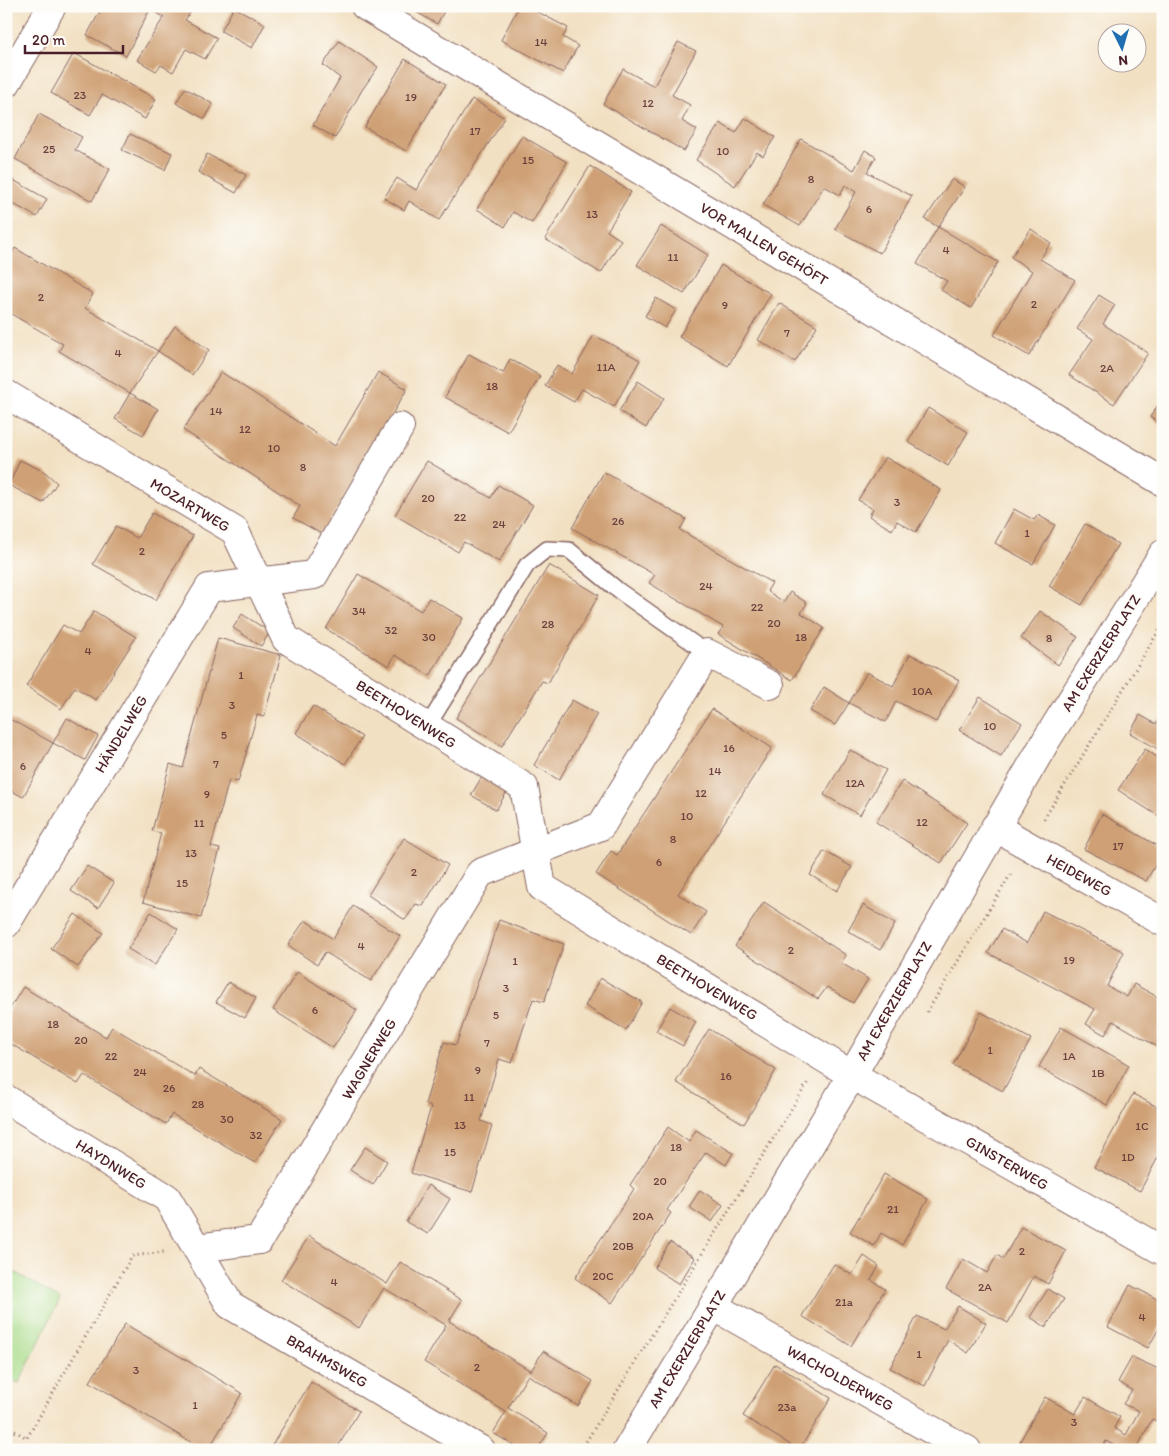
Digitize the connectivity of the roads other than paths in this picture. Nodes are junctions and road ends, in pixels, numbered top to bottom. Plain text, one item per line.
1 (52, 6) edge
2 (365, 6) edge
3 (6, 84) edge
4 (6, 394) edge
5 (400, 426) dead end
6 (1163, 482) edge
7 (1163, 554) edge
8 (259, 582) junction
9 (707, 652) junction
10 (770, 685) dead end
11 (427, 727) junction
12 (995, 827) junction
13 (535, 852) junction
14 (1163, 922) edge
15 (6, 924) edge
16 (852, 1075) junction
17 (6, 1099) edge
18 (196, 1248) junction
19 (1163, 1251) edge
20 (712, 1306) junction
21 (481, 1450) edge
22 (627, 1450) edge
23 (967, 1450) edge

1 - 3 street
2 - 6 street, VOR MALLEN GEHÖFT
4 - 8 street, MOZARTWEG
5 - 8 street
7 - 12 street, AM EXERZIERPLATZ
8 - 11 street, BEETHOVENWEG
8 - 15 street, HÄNDELWEG
9 - 10 street
9 - 11 lane
9 - 13 street
11 - 13 street, BEETHOVENWEG
12 - 14 street, HEIDEWEG
12 - 16 street, AM EXERZIERPLATZ
13 - 16 street, BEETHOVENWEG
13 - 18 street, WAGNERWEG
16 - 19 street, GINSTERWEG
16 - 20 street, AM EXERZIERPLATZ
17 - 18 street, HAYDNWEG
18 - 21 street, BRAHMSWEG
20 - 22 street, AM EXERZIERPLATZ
20 - 23 street, WACHOLDERWEG

